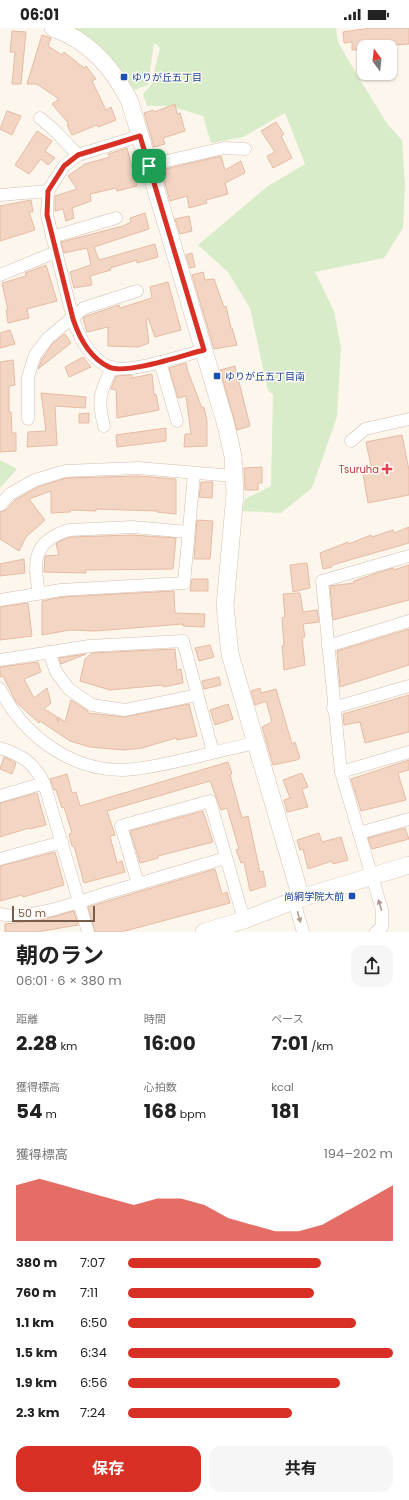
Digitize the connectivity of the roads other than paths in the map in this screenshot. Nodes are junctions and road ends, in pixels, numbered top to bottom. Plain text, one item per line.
1 (53, 28) edge
2 (40, 118) dead end
3 (140, 136) junction
4 (245, 149) dead end
5 (78, 155) junction
6 (149, 166) junction
7 (48, 191) junction
8 (0, 195) edge
9 (116, 218) dead end
10 (52, 237) junction
11 (56, 252) junction
12 (0, 275) edge
13 (137, 292) dead end
14 (73, 319) junction
15 (204, 350) junction
16 (160, 362) junction
17 (112, 367) junction
18 (28, 419) dead end
19 (409, 419) edge
20 (177, 421) dead end
21 (104, 426) dead end
22 (351, 441) dead end
23 (194, 474) junction
24 (234, 476) junction
25 (0, 505) edge
26 (188, 532) junction
27 (409, 556) edge
28 (39, 593) junction
29 (0, 600) edge
30 (409, 621) edge
31 (328, 646) junction
32 (49, 652) junction
33 (0, 660) edge
34 (409, 686) edge
35 (0, 689) edge
36 (197, 695) junction
37 (333, 708) junction
38 (255, 744) junction
39 (0, 748) edge
40 (213, 752) junction
41 (409, 752) edge
42 (341, 772) junction
43 (44, 783) junction
44 (0, 796) edge
45 (409, 819) edge
46 (359, 833) junction
47 (62, 842) junction
48 (226, 858) junction
49 (0, 860) edge
50 (409, 865) edge
51 (371, 877) junction
52 (138, 884) junction
53 (298, 900) junction
54 (79, 901) junction
55 (0, 914) edge
56 (244, 920) junction
57 (88, 932) edge
58 (204, 932) edge
59 (303, 932) edge
60 (376, 932) edge

1 - 3 street
2 - 5 street
3 - 5 street
3 - 6 street
4 - 6 street
5 - 7 street
6 - 15 street
7 - 8 street
7 - 10 street
9 - 10 street
10 - 11 street
11 - 12 street
11 - 14 street
13 - 14 street
14 - 17 street
14 - 18 street
15 - 16 street
15 - 24 street
16 - 17 street
16 - 20 street
17 - 21 street
19 - 22 street
23 - 24 street
23 - 25 street
23 - 26 street
24 - 38 street
26 - 28 street
26 - 28 street
27 - 31 street
28 - 29 street
30 - 31 street
31 - 37 street
32 - 33 street
32 - 36 street
32 - 36 street
34 - 37 street
35 - 40 street
36 - 40 street
37 - 42 street
38 - 40 street
38 - 53 street
39 - 43 street
41 - 42 street
42 - 46 street
43 - 44 street
43 - 47 street
45 - 46 street
46 - 51 street
47 - 49 street
47 - 54 street
48 - 52 street
48 - 52 street
48 - 56 street
50 - 51 street
51 - 53 street
60 -> 51 street
52 - 54 street
53 - 56 street
53 -> 59 street
54 - 55 street
54 - 57 street
56 - 58 street

